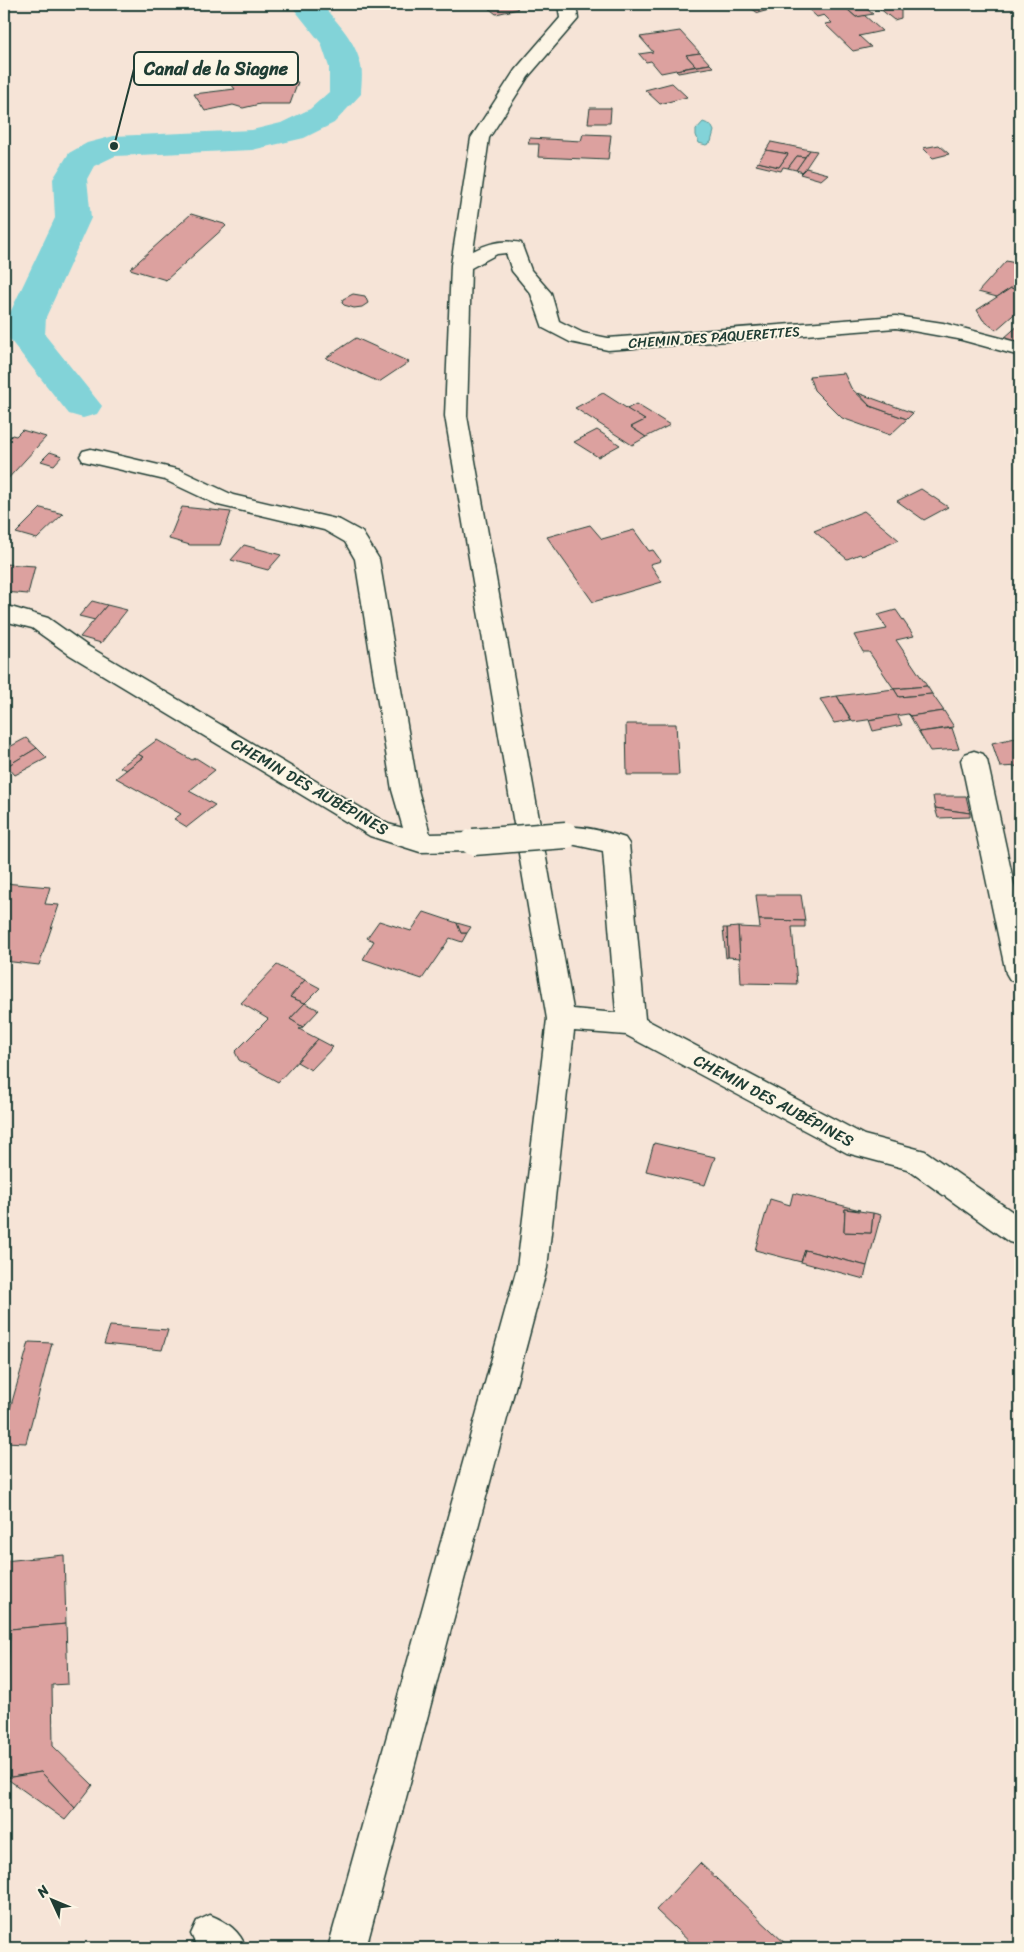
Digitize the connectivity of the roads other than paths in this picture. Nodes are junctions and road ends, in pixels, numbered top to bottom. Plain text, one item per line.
1 (567, 11) edge
2 (461, 265) junction
3 (1020, 350) edge
4 (91, 456) dead end
5 (4, 613) edge
6 (974, 760) dead end
7 (420, 843) junction
8 (1020, 974) edge
9 (562, 1019) junction
10 (631, 1025) junction
11 (1020, 1233) edge
12 (347, 1948) edge

1 - 2 street
2 - 3 street, CHEMIN DES PAQUERETTES
2 - 9 street
4 - 7 street
5 - 7 street, CHEMIN DES AUBÉPINES
6 - 8 street
7 - 10 street, CHEMIN DES AUBÉPINES, bridge
9 - 10 street, CHEMIN DES AUBÉPINES
9 - 12 street
10 - 11 street, CHEMIN DES AUBÉPINES

